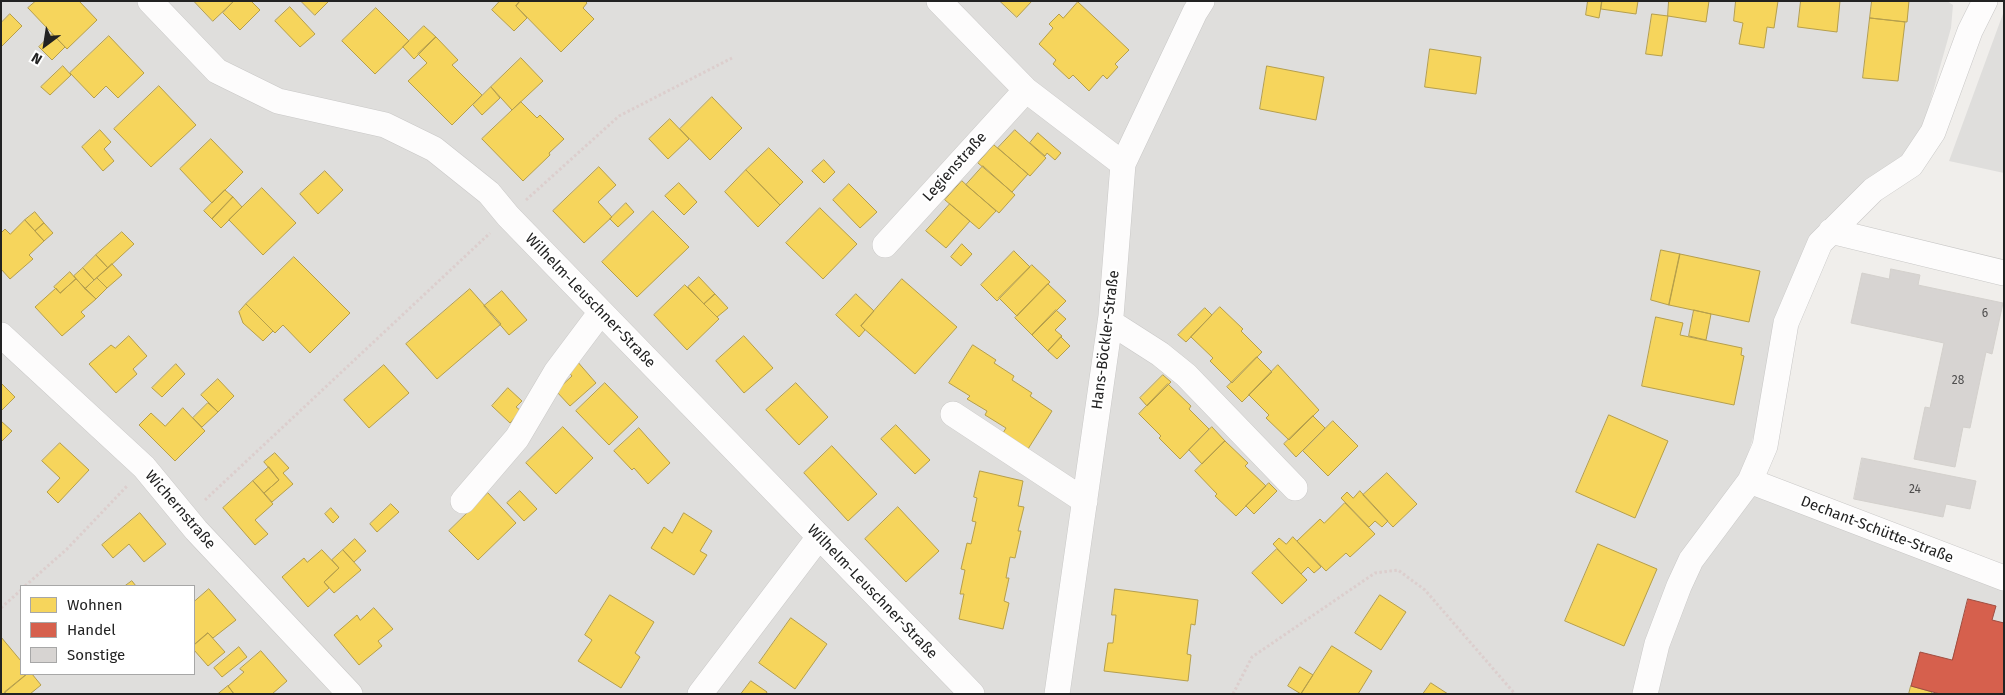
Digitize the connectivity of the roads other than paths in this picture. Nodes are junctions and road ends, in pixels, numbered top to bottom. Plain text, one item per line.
1 (150, 1) edge
2 (939, 1) edge
3 (1202, 1) edge
4 (1985, 1) edge
5 (1026, 90) junction
6 (1123, 164) junction
7 (1831, 231) junction
8 (885, 245) dead end
9 (2004, 273) edge
10 (601, 312) junction
11 (1110, 322) junction
12 (1, 335) edge
13 (953, 414) dead end
14 (1750, 481) junction
15 (1295, 488) dead end
16 (463, 501) dead end
17 (1084, 501) junction
18 (819, 537) junction
19 (2004, 578) edge
20 (350, 694) edge
21 (700, 694) edge
22 (972, 694) edge
23 (1057, 694) edge
24 (1645, 694) edge

1 - 10 street, Wilhelm-Leuschner-Straße
2 - 5 street
3 - 6 street, Hans-Böckler-Straße
4 - 7 street
5 - 6 street
5 - 8 street, Legienstraße
6 - 11 street, Hans-Böckler-Straße
7 - 9 street
7 - 14 street
10 - 16 street
10 - 18 street, Wilhelm-Leuschner-Straße
11 - 15 street
11 - 17 street, Hans-Böckler-Straße
12 - 20 street, Wichernstraße
13 - 17 street
14 - 19 street, Dechant-Schütte-Straße
14 - 24 street
17 - 23 street, Hans-Böckler-Straße
18 - 21 street
18 - 22 street, Wilhelm-Leuschner-Straße

